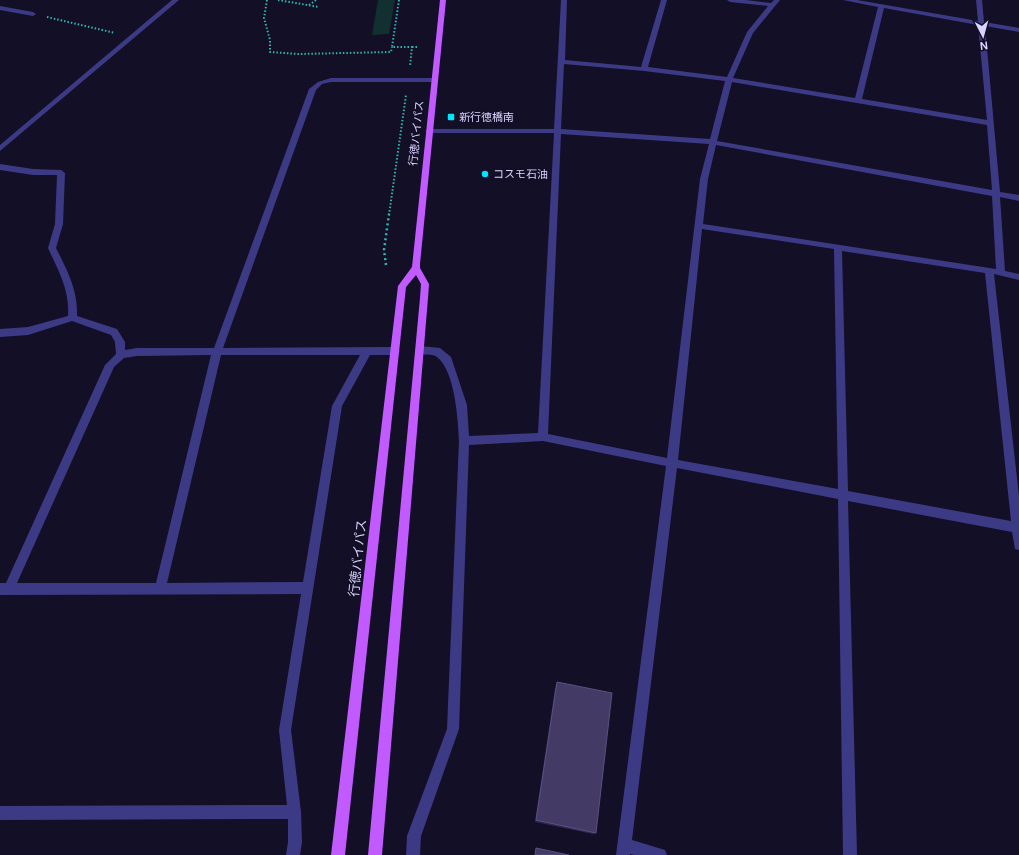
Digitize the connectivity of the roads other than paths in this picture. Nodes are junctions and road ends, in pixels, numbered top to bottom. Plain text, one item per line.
1 (176, 0) edge
2 (443, 0) edge
3 (564, 0) edge
4 (664, 0) edge
5 (730, 0) edge
6 (846, 0) edge
7 (979, 0) edge
8 (774, 2) edge
9 (881, 6) junction
10 (0, 8) edge
11 (33, 14) road end
12 (982, 23) junction
13 (1019, 30) edge
14 (562, 62) junction
15 (644, 68) junction
16 (729, 78) junction
17 (434, 80) junction
18 (858, 99) junction
19 (991, 123) junction
20 (429, 131) junction
21 (558, 131) junction
22 (712, 142) junction
23 (1, 148) edge
24 (0, 167) edge
25 (996, 193) junction
26 (1019, 198) edge
27 (699, 226) junction
28 (838, 247) junction
29 (416, 268) junction
30 (989, 270) junction
31 (1001, 272) junction
32 (1019, 277) edge
33 (72, 318) junction
34 (0, 333) edge
35 (420, 350) junction
36 (394, 351) junction
37 (217, 352) junction
38 (367, 352) junction
39 (121, 355) junction
40 (544, 436) junction
41 (464, 440) junction
42 (672, 463) junction
43 (843, 496) junction
44 (1018, 528) edge
45 (1019, 545) edge
46 (160, 588) junction
47 (307, 588) junction
48 (4, 589) edge
49 (294, 812) junction
50 (0, 813) edge
51 (623, 850) edge
52 (293, 855) edge
53 (338, 855) edge
54 (375, 855) edge
55 (413, 855) edge
56 (660, 855) edge
57 (850, 855) edge

1 - 23 street
2 - 17 main road, 行徳バイパス
3 - 14 street
4 - 15 street
5 - 8 street
6 - 9 street
7 - 12 street
8 - 16 street
9 - 12 street
9 - 18 street
10 - 11 street
12 - 13 street
12 - 19 street
14 - 15 street
14 - 21 street
15 - 16 street
16 - 18 street
16 - 22 street
17 - 20 main road, 行徳バイパス
17 - 37 street
18 - 19 street
19 - 25 street
20 - 21 street
20 - 29 main road, 行徳バイパス
21 - 22 street
21 - 40 street
22 - 25 street
22 - 27 street
24 - 33 street
25 - 26 street
25 - 31 street
27 - 28 street
27 - 42 street
28 - 30 street
28 - 43 street
29 - 35 main road
29 - 36 main road, 行徳バイパス
30 - 31 street
30 - 44 street
31 - 32 street
33 - 34 street
33 - 39 street
35 - 41 street
35 - 54 main road
36 - 38 street
36 - 53 main road, 行徳バイパス
37 - 38 street
37 - 39 street
37 - 46 street
38 - 47 street
39 - 48 street
40 - 41 street
40 - 42 street
41 - 55 street
42 - 43 street
42 - 51 street
43 - 44 street
43 - 57 street
44 - 45 street
46 - 47 street
46 - 48 street
47 - 49 street
49 - 50 street
49 - 52 street
51 - 56 street

